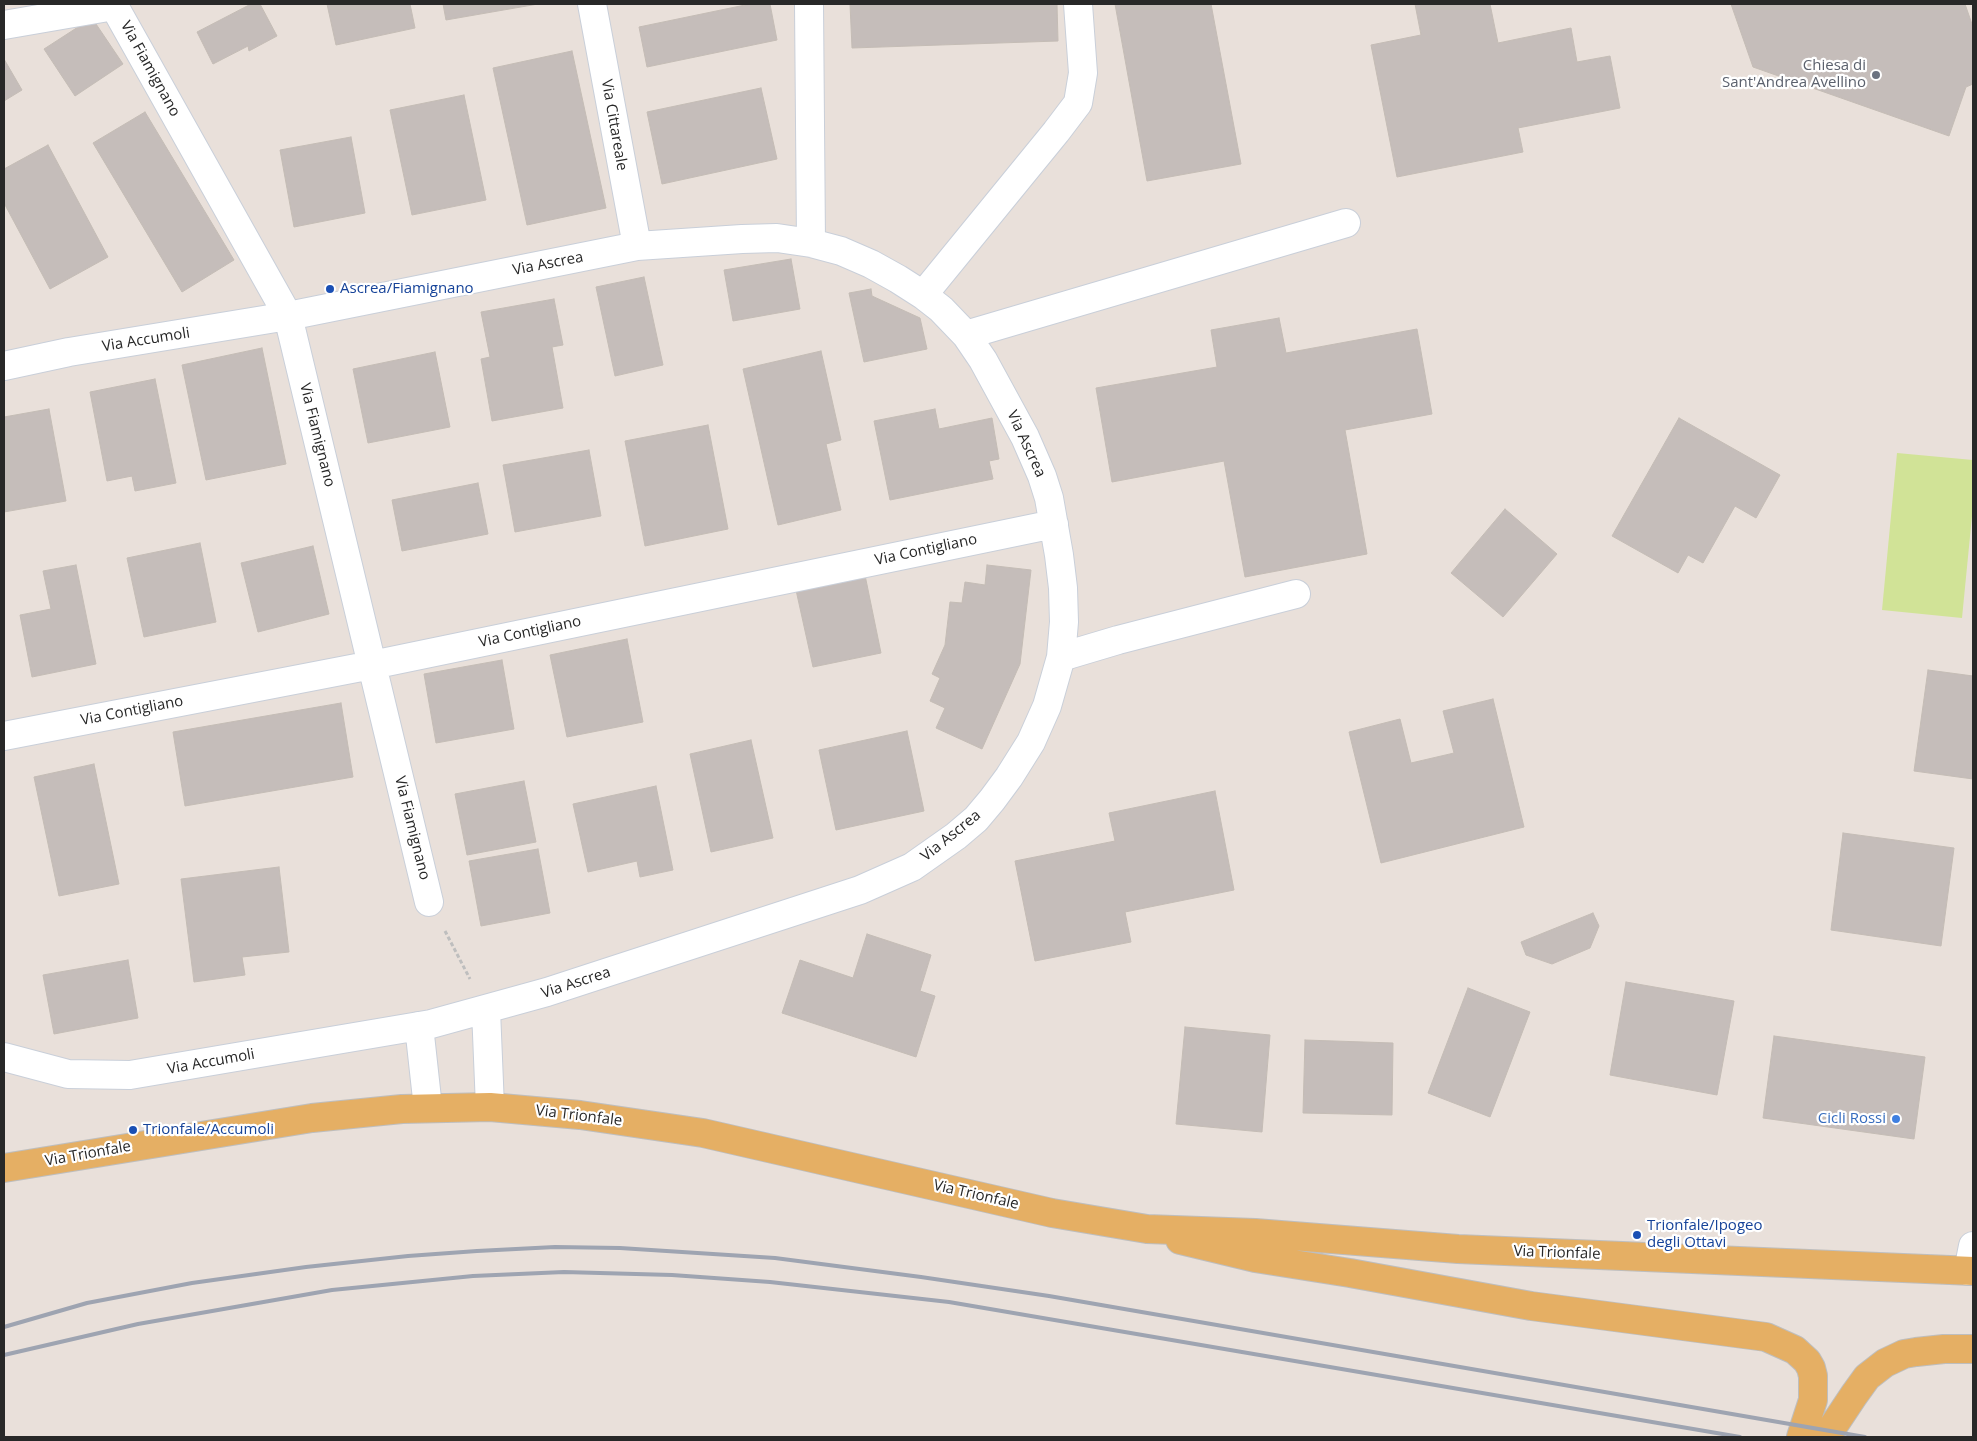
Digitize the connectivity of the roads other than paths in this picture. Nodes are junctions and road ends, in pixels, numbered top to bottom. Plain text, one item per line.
1 (592, 4) edge
2 (809, 4) edge
3 (1078, 4) edge
4 (113, 5) edge
5 (4, 25) edge
6 (1346, 223) dead end
7 (811, 243) junction
8 (637, 246) junction
9 (922, 295) junction
10 (288, 316) junction
11 (966, 335) junction
12 (4, 366) edge
13 (1054, 524) junction
14 (1296, 594) dead end
15 (1061, 657) junction
16 (372, 665) junction
17 (4, 736) edge
18 (429, 902) road end
19 (486, 1010) junction
20 (419, 1026) junction
21 (4, 1057) edge
22 (490, 1107) junction
23 (428, 1108) junction
24 (4, 1168) edge
25 (1148, 1229) junction
26 (1971, 1263) edge
27 (1973, 1349) edge
28 (1801, 1437) edge
29 (1826, 1437) edge

1 - 8 street, Via Cittareale
2 - 7 street
3 - 9 street
4 - 5 street
4 - 10 street, Via Fiamignano
6 - 11 street
7 - 8 street, Via Ascrea
7 - 9 street, Via Ascrea
8 - 10 street, Via Ascrea
9 - 11 street, Via Ascrea
10 - 12 street, Via Accumoli
10 - 16 street, Via Fiamignano
11 - 13 street, Via Ascrea
13 - 15 street, Via Ascrea
13 - 16 street, Via Contigliano
14 - 15 street
15 - 19 street, Via Ascrea
16 - 17 street, Via Contigliano
16 - 18 street, Via Fiamignano
19 - 20 street, Via Accumoli
19 - 22 street
20 - 21 street, Via Accumoli
20 - 23 street
22 - 23 main road, Via Trionfale
22 - 25 main road, Via Trionfale
23 - 24 main road, Via Trionfale
25 - 26 main road, Via Trionfale
25 - 28 main road, Via Trionfale
27 - 29 main road

